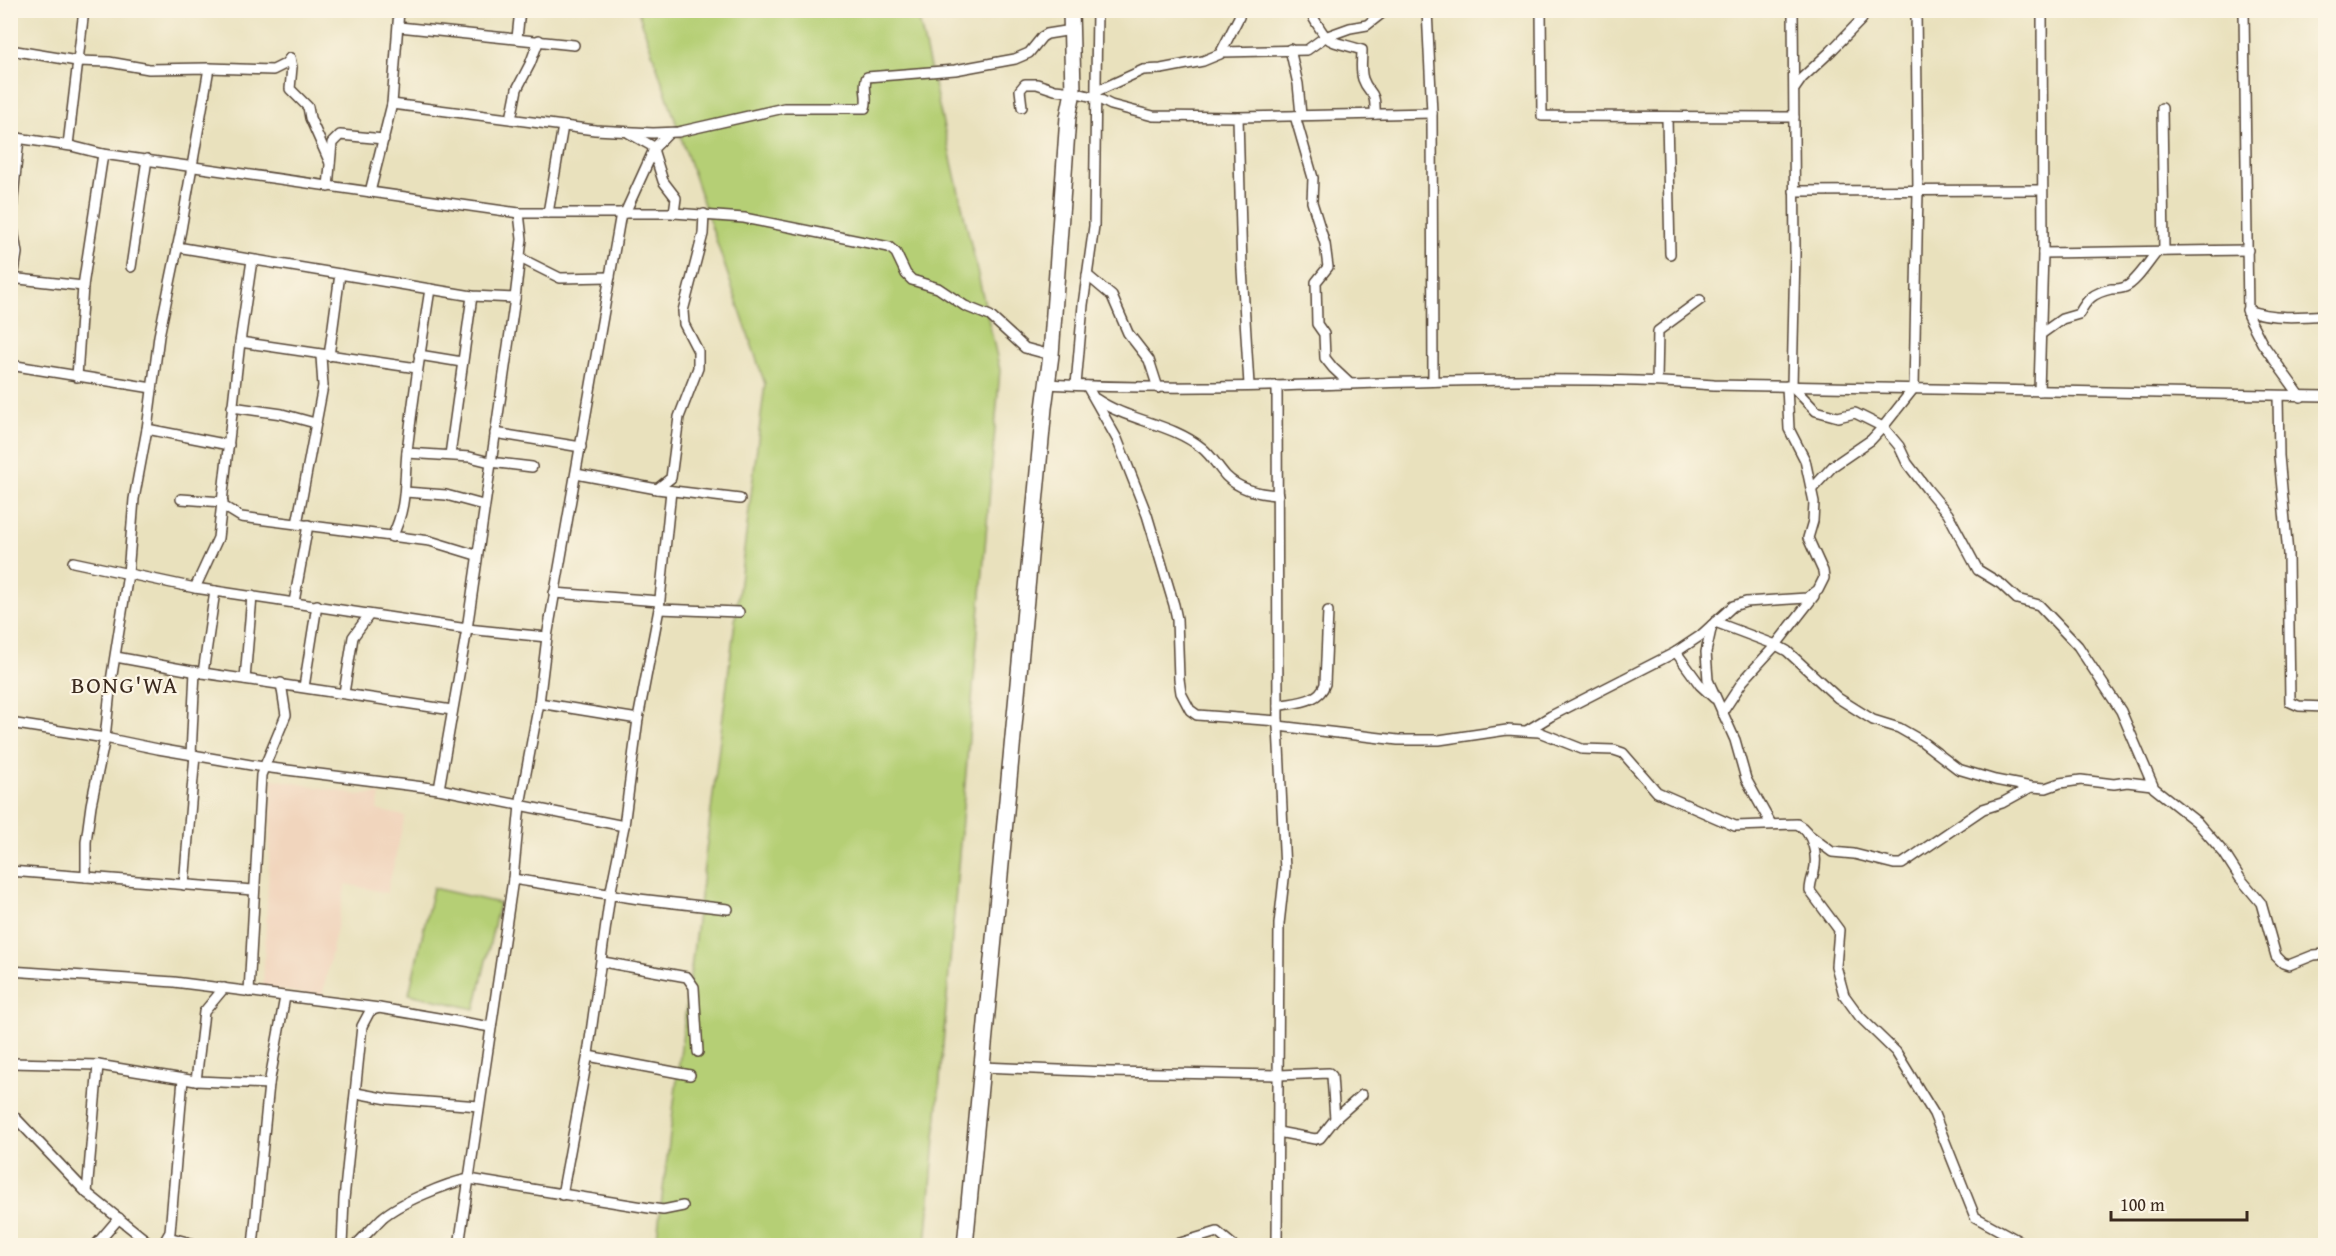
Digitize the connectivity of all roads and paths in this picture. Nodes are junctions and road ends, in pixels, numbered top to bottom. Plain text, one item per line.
1 (84, 10) edge
2 (399, 10) edge
3 (520, 10) edge
4 (1071, 10) edge
5 (1097, 10) edge
6 (1240, 10) edge
7 (1309, 10) edge
8 (1386, 10) edge
9 (1427, 10) edge
10 (1541, 10) edge
11 (1793, 10) edge
12 (1916, 10) edge
13 (2042, 10) edge
14 (2244, 10) edge
15 (1862, 19) dead end
16 (399, 27) junction
17 (1072, 30) junction
18 (1324, 37) junction
19 (517, 38) junction
20 (539, 40) junction
21 (574, 45) dead end
22 (1290, 49) junction
23 (10, 50) edge
24 (1223, 52) junction
25 (77, 61) junction
26 (209, 68) junction
27 (1794, 89) junction
28 (1073, 92) junction
29 (1097, 95) junction
30 (392, 104) junction
31 (1022, 107) dead end
32 (2162, 108) dead end
33 (1432, 112) junction
34 (1375, 114) junction
35 (1298, 116) junction
36 (1238, 117) junction
37 (1794, 117) junction
38 (1667, 118) junction
39 (511, 119) junction
40 (564, 126) junction
41 (625, 131) junction
42 (669, 133) junction
43 (15, 138) edge
44 (384, 139) junction
45 (68, 145) junction
46 (654, 149) junction
47 (103, 154) junction
48 (147, 159) junction
49 (330, 163) junction
50 (192, 167) junction
51 (328, 187) junction
52 (2041, 190) junction
53 (1794, 191) junction
54 (1918, 191) junction
55 (370, 192) junction
56 (519, 213) junction
57 (548, 213) junction
58 (623, 213) junction
59 (674, 213) junction
60 (704, 214) junction
61 (177, 247) junction
62 (2248, 250) junction
63 (2161, 251) junction
64 (2043, 253) junction
65 (1670, 254) dead end
66 (520, 258) junction
67 (252, 260) junction
68 (131, 267) dead end
69 (340, 273) junction
70 (1086, 275) junction
71 (610, 277) junction
72 (11, 278) edge
73 (83, 286) junction
74 (430, 289) junction
75 (472, 296) junction
76 (514, 298) junction
77 (1700, 300) dead end
78 (2247, 310) junction
79 (2325, 315) edge
80 (2041, 334) junction
81 (240, 342) junction
82 (419, 355) junction
83 (1051, 355) junction
84 (325, 356) junction
85 (462, 362) junction
86 (10, 365) edge
87 (417, 368) junction
88 (77, 377) junction
89 (1433, 381) junction
90 (1657, 381) junction
91 (1349, 383) junction
92 (1046, 384) junction
93 (1076, 385) junction
94 (1249, 385) junction
95 (1087, 386) junction
96 (1277, 386) junction
97 (1789, 386) junction
98 (152, 388) junction
99 (1158, 388) junction
100 (1914, 388) junction
101 (2039, 391) junction
102 (2278, 396) junction
103 (2325, 396) edge
104 (2301, 397) junction
105 (1094, 398) junction
106 (232, 407) junction
107 (315, 423) junction
108 (1883, 428) junction
109 (147, 429) junction
110 (495, 433) junction
111 (229, 445) junction
112 (581, 447) junction
113 (407, 453) junction
114 (450, 455) junction
115 (490, 462) junction
116 (532, 467) dead end
117 (576, 474) junction
118 (657, 489) junction
119 (671, 490) junction
120 (1812, 490) junction
121 (405, 492) junction
122 (1278, 495) junction
123 (181, 499) dead end
124 (740, 500) dead end
125 (223, 504) junction
126 (483, 505) junction
127 (297, 524) junction
128 (308, 525) junction
129 (392, 537) junction
130 (476, 555) junction
131 (73, 562) dead end
132 (128, 574) junction
133 (195, 588) junction
134 (215, 591) junction
135 (554, 593) junction
136 (1815, 594) junction
137 (252, 596) junction
138 (294, 602) junction
139 (317, 605) junction
140 (659, 605) junction
141 (1328, 611) dead end
142 (739, 612) dead end
143 (369, 615) junction
144 (1714, 623) junction
145 (466, 628) junction
146 (547, 637) junction
147 (1776, 645) junction
148 (1676, 652) junction
149 (116, 657) junction
150 (199, 672) junction
151 (245, 679) junction
152 (281, 683) junction
153 (304, 687) junction
154 (344, 693) junction
155 (1715, 699) junction
156 (538, 704) junction
157 (1278, 706) junction
158 (2325, 707) edge
159 (453, 710) junction
160 (1722, 713) junction
161 (638, 719) junction
162 (10, 723) edge
163 (1278, 724) junction
164 (1528, 730) junction
165 (105, 738) junction
166 (193, 755) junction
167 (263, 767) junction
168 (2152, 785) junction
169 (2031, 787) junction
170 (439, 789) junction
171 (520, 805) junction
172 (1771, 824) junction
173 (624, 826) junction
174 (1809, 834) junction
175 (10, 872) edge
176 (86, 878) junction
177 (513, 879) junction
178 (184, 885) junction
179 (253, 890) junction
180 (610, 895) junction
181 (728, 909) dead end
182 (2325, 954) edge
183 (603, 962) junction
184 (10, 970) edge
185 (224, 988) junction
186 (249, 992) junction
187 (285, 997) junction
188 (379, 1008) junction
189 (491, 1028) junction
190 (698, 1052) dead end
191 (588, 1056) junction
192 (10, 1063) edge
193 (98, 1065) junction
194 (982, 1066) junction
195 (690, 1075) dead end
196 (1279, 1075) junction
197 (183, 1079) junction
198 (196, 1081) junction
199 (269, 1084) junction
200 (356, 1093) junction
201 (1362, 1095) dead end
202 (479, 1106) junction
203 (10, 1112) edge
204 (1335, 1119) junction
205 (1278, 1132) junction
206 (469, 1179) junction
207 (87, 1193) junction
208 (562, 1195) junction
209 (683, 1206) dead end
210 (119, 1218) junction
211 (168, 1237) junction
212 (95, 1245) edge
213 (153, 1245) edge
214 (162, 1245) edge
215 (202, 1245) edge
216 (253, 1245) edge
217 (342, 1245) edge
218 (355, 1245) edge
219 (459, 1245) edge
220 (965, 1245) edge
221 (1170, 1245) edge
222 (1234, 1245) edge
223 (1277, 1245) edge
224 (2028, 1245) edge

1 - 25 street
2 - 16 street
3 - 19 street
4 - 17 highway
5 - 29 street
6 - 24 street
7 - 18 street
8 - 18 street
9 - 33 street
10 - 38 street
11 - 27 street
12 - 54 street
13 - 52 street
14 - 62 street
15 - 27 street
16 - 19 street
16 - 30 street
17 - 28 highway
17 - 42 street
18 - 22 street
18 - 34 street
19 - 20 street
20 - 21 street
20 - 39 street
22 - 24 street
22 - 35 street
23 - 25 street
24 - 29 street
25 - 26 street
25 - 45 street
26 - 49 street
26 - 50 street
27 - 37 street
28 - 29 street
28 - 31 street
28 - 83 highway
29 - 36 street
29 - 70 street
30 - 39 street
30 - 44 street
32 - 63 street
33 - 34 street
33 - 89 street
34 - 35 street
35 - 36 street
35 - 91 street
36 - 94 street
37 - 38 street
37 - 53 street
38 - 65 street
39 - 40 street
40 - 41 street
40 - 57 street
41 - 42 street
41 - 46 street
42 - 46 street
43 - 45 street
43 - 72 street
44 - 49 street
44 - 55 street
45 - 47 street
46 - 58 street
46 - 59 street
47 - 48 street
47 - 73 street
48 - 50 street
48 - 68 street
49 - 51 street
50 - 51 street
50 - 61 street
51 - 55 street
52 - 54 street
52 - 64 street
53 - 54 street
53 - 97 street
54 - 100 street
55 - 56 street
56 - 57 street
56 - 66 street
57 - 58 street
58 - 59 street
58 - 71 street
59 - 60 street
60 - 83 street
60 - 118 street
61 - 67 street
61 - 98 street
62 - 63 street
62 - 78 street
63 - 64 street
63 - 80 street
64 - 80 street
66 - 71 street
66 - 76 street
67 - 69 street
67 - 81 street
69 - 74 street
69 - 84 street
70 - 93 street
70 - 99 street
71 - 112 street
72 - 73 street
73 - 88 street
74 - 75 street
74 - 82 street
75 - 76 street
75 - 85 street
76 - 110 street
77 - 90 street
78 - 79 street
78 - 104 street
80 - 101 street
81 - 84 street
81 - 106 street
82 - 85 street
82 - 87 street
83 - 92 highway
84 - 87 street
84 - 107 street
85 - 114 street
86 - 88 street
87 - 113 street
88 - 98 street
89 - 90 street
89 - 91 street
90 - 97 street
91 - 96 street
92 - 93 street
92 - 194 highway
93 - 95 street
94 - 96 street
94 - 99 street
95 - 99 street
95 - 105 street
96 - 122 street
97 - 100 street
97 - 108 street
97 - 120 street
98 - 109 street
100 - 101 street
100 - 108 street
101 - 102 street
102 - 104 street
102 - 158 street
103 - 104 street
105 - 122 street
105 - 163 street
106 - 107 street
106 - 111 street
107 - 127 street
108 - 120 street
108 - 168 street
109 - 111 street
109 - 132 street
110 - 112 street
110 - 115 street
111 - 125 street
112 - 117 street
113 - 114 street
113 - 121 street
114 - 115 street
115 - 116 street
115 - 126 street
117 - 118 street
117 - 135 street
118 - 119 street
119 - 124 street
119 - 140 street
120 - 136 street
121 - 126 street
121 - 129 street
122 - 157 street
123 - 125 street
125 - 127 street
125 - 133 street
126 - 130 street
127 - 128 street
128 - 129 street
128 - 138 street
129 - 130 street
130 - 145 street
131 - 132 street
132 - 133 street
132 - 149 street
133 - 134 street
134 - 137 street
134 - 150 street
135 - 140 street
135 - 146 street
136 - 144 street
136 - 147 street
137 - 138 street
137 - 151 street
138 - 139 street
139 - 143 street
139 - 153 street
140 - 142 street
140 - 161 street
141 - 157 street
143 - 145 street
143 - 154 street
144 - 147 street
144 - 148 street
144 - 155 street
145 - 146 street
145 - 159 street
146 - 156 street
147 - 160 street
147 - 169 street
148 - 155 street
148 - 164 street
149 - 150 street
149 - 165 street
150 - 151 street
150 - 166 street
151 - 152 street
152 - 153 street
152 - 167 street
153 - 154 street
154 - 159 street
155 - 160 street
156 - 161 street
156 - 171 street
157 - 163 street
159 - 170 street
160 - 172 street
161 - 173 street
162 - 165 street
163 - 164 street
163 - 196 street
164 - 172 street
165 - 166 street
165 - 176 street
166 - 167 street
166 - 178 street
167 - 170 street
167 - 179 street
168 - 169 street
168 - 182 street
169 - 174 street
170 - 171 street
171 - 173 street
171 - 177 street
172 - 174 street
173 - 180 street
174 - 224 street
175 - 176 street
176 - 178 street
177 - 180 street
177 - 189 street
178 - 179 street
179 - 186 street
180 - 181 street
180 - 183 street
183 - 190 street
183 - 191 street
184 - 185 street
185 - 186 street
185 - 198 street
186 - 187 street
187 - 188 street
187 - 199 street
188 - 189 street
188 - 200 street
189 - 202 street
191 - 195 street
191 - 208 street
192 - 193 street
193 - 197 street
193 - 207 street
194 - 196 street
194 - 220 highway
196 - 204 street
196 - 205 street
197 - 198 street
197 - 211 street
198 - 199 street
199 - 216 street
200 - 202 street
200 - 217 street
201 - 204 street
202 - 206 street
203 - 207 street
204 - 205 street
205 - 223 street
206 - 208 street
206 - 218 street
206 - 219 street
207 - 210 street
208 - 209 street
210 - 212 street
210 - 213 street
211 - 214 street
211 - 215 street
221 - 222 street

